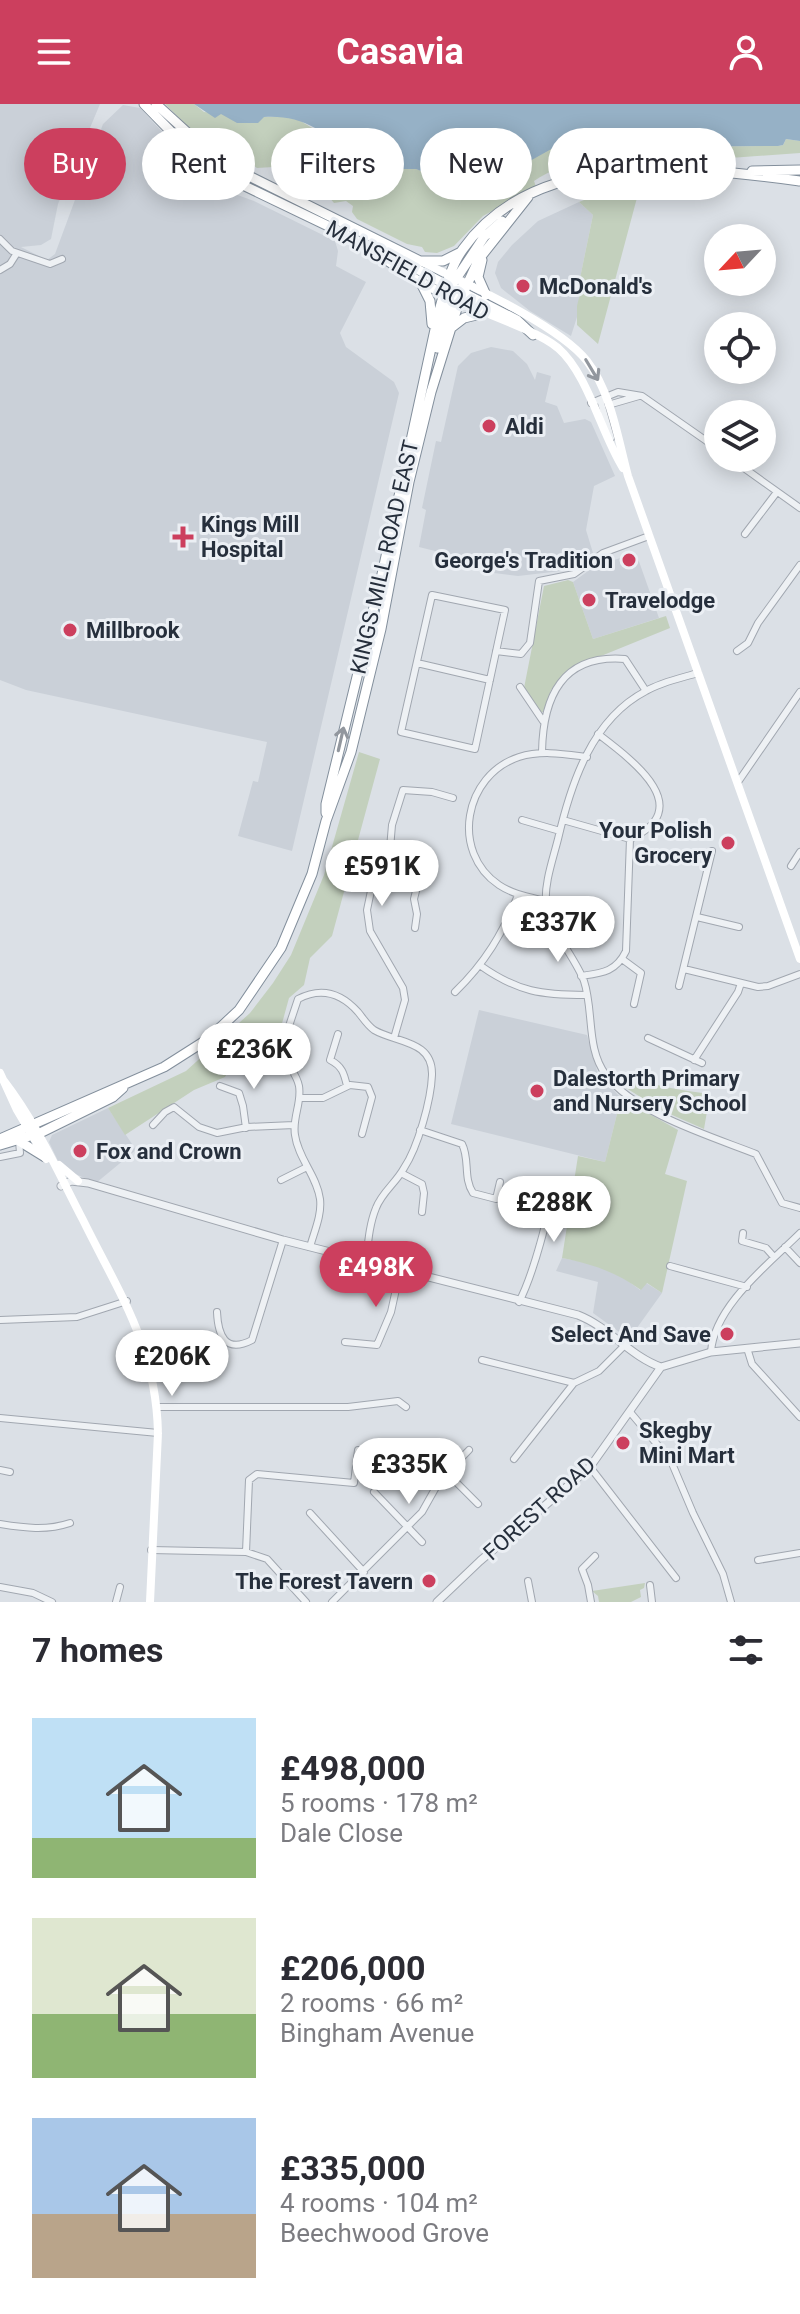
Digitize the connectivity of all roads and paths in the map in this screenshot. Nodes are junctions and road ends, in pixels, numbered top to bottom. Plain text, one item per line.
1 (144, 104) edge
2 (156, 104) edge
3 (800, 170) edge
4 (736, 172) edge
5 (736, 173) edge
6 (800, 181) edge
7 (522, 200) edge
8 (525, 200) edge
9 (512, 215) junction
10 (0, 239) edge
11 (376, 239) junction
12 (462, 251) junction
13 (17, 253) junction
14 (483, 253) junction
15 (62, 259) dead end
16 (420, 261) junction
17 (0, 270) edge
18 (420, 282) junction
19 (455, 289) junction
20 (486, 295) junction
21 (485, 313) junction
22 (451, 328) junction
23 (533, 335) junction
24 (433, 338) junction
25 (421, 386) junction
26 (600, 405) junction
27 (704, 439) edge
28 (749, 472) edge
29 (628, 476) junction
30 (777, 492) junction
31 (800, 508) edge
32 (745, 534) dead end
33 (649, 536) junction
34 (800, 565) edge
35 (496, 651) junction
36 (737, 651) dead end
37 (417, 663) junction
38 (698, 673) junction
39 (490, 680) junction
40 (520, 687) dead end
41 (646, 691) junction
42 (800, 692) edge
43 (543, 721) junction
44 (598, 734) junction
45 (542, 752) junction
46 (587, 757) junction
47 (738, 782) junction
48 (453, 798) dead end
49 (522, 820) dead end
50 (563, 820) junction
51 (326, 821) junction
52 (560, 831) junction
53 (630, 839) junction
54 (712, 851) dead end
55 (800, 852) edge
56 (389, 860) junction
57 (791, 866) dead end
58 (518, 895) junction
59 (546, 901) junction
60 (697, 917) junction
61 (739, 927) dead end
62 (415, 928) dead end
63 (622, 959) junction
64 (800, 959) edge
65 (481, 966) junction
66 (684, 969) junction
67 (800, 974) edge
68 (581, 976) junction
69 (741, 983) junction
70 (679, 986) dead end
71 (455, 992) dead end
72 (586, 995) junction
73 (634, 1004) dead end
74 (338, 1034) dead end
75 (394, 1038) junction
76 (648, 1038) dead end
77 (2, 1077) edge
78 (220, 1086) dead end
79 (347, 1086) junction
80 (300, 1098) junction
81 (153, 1125) dead end
82 (294, 1125) junction
83 (246, 1128) junction
84 (34, 1130) junction
85 (420, 1130) junction
86 (362, 1134) dead end
87 (0, 1139) edge
88 (19, 1141) junction
89 (0, 1145) edge
90 (0, 1157) edge
91 (49, 1158) junction
92 (307, 1167) junction
93 (401, 1173) junction
94 (281, 1180) dead end
95 (78, 1181) junction
96 (500, 1182) dead end
97 (550, 1182) dead end
98 (64, 1185) junction
99 (552, 1192) junction
100 (568, 1195) dead end
101 (800, 1208) edge
102 (422, 1212) dead end
103 (743, 1233) dead end
104 (800, 1233) edge
105 (283, 1240) junction
106 (310, 1247) junction
107 (785, 1247) junction
108 (774, 1257) junction
109 (366, 1262) junction
110 (800, 1263) edge
111 (670, 1266) dead end
112 (400, 1271) junction
113 (747, 1287) junction
114 (127, 1301) junction
115 (519, 1302) junction
116 (217, 1312) dead end
117 (0, 1320) edge
118 (345, 1342) dead end
119 (800, 1343) edge
120 (626, 1344) junction
121 (747, 1348) junction
122 (711, 1352) junction
123 (482, 1360) dead end
124 (661, 1367) junction
125 (574, 1383) junction
126 (157, 1407) junction
127 (406, 1407) dead end
128 (630, 1412) junction
129 (800, 1417) edge
130 (0, 1418) edge
131 (158, 1433) junction
132 (358, 1450) dead end
133 (469, 1450) dead end
134 (514, 1459) dead end
135 (590, 1467) junction
136 (0, 1470) edge
137 (10, 1472) dead end
138 (447, 1473) junction
139 (374, 1492) dead end
140 (478, 1504) dead end
141 (310, 1513) dead end
142 (70, 1523) dead end
143 (0, 1524) edge
144 (407, 1527) junction
145 (422, 1542) dead end
146 (151, 1550) junction
147 (246, 1552) junction
148 (800, 1553) edge
149 (595, 1556) dead end
150 (758, 1560) dead end
151 (364, 1572) junction
152 (676, 1578) dead end
153 (528, 1581) dead end
154 (650, 1585) dead end
155 (0, 1587) edge
156 (120, 1587) dead end
157 (440, 1601) edge
158 (52, 1602) edge
159 (116, 1602) edge
160 (150, 1602) edge
161 (306, 1602) edge
162 (332, 1602) edge
163 (532, 1602) edge
164 (591, 1602) edge
165 (652, 1602) edge
166 (731, 1602) edge

1 - 18 highway, MANSFIELD ROAD
2 - 11 highway, MANSFIELD ROAD
3 - 4 highway
5 - 6 highway
7 - 12 highway
8 - 9 highway
9 - 14 highway
9 - 19 highway
10 - 13 street
11 - 16 highway, MANSFIELD ROAD
11 - 19 highway
12 - 16 highway
12 - 19 highway
13 - 15 street
13 - 17 street
14 - 19 highway
14 - 20 highway
16 - 19 main road, MANSFIELD ROAD
18 - 19 highway, MANSFIELD ROAD
18 - 24 highway
19 - 20 main road, MANSFIELD ROAD
19 - 21 main road, MANSFIELD ROAD
19 - 22 highway, KINGS MILL ROAD EAST
19 - 23 highway
19 - 24 highway, KINGS MILL ROAD EAST
19 - 25 highway
20 -> 26 main road, MANSFIELD ROAD
21 - 22 highway
21 - 23 main road, MANSFIELD ROAD
22 - 51 highway, KINGS MILL ROAD EAST
23 - 26 main road, MANSFIELD ROAD
24 - 25 highway, KINGS MILL ROAD EAST
51 -> 25 highway, KINGS MILL ROAD EAST
26 - 27 street
26 - 29 main road, MANSFIELD ROAD
26 - 29 main road, MANSFIELD ROAD
28 - 30 street
29 - 33 main road, MANSFIELD ROAD
30 - 31 street
30 - 32 street
33 - 35 street
33 - 38 main road, MANSFIELD ROAD
34 - 36 street
35 - 37 street
35 - 39 street
37 - 39 street
37 - 39 street
38 - 41 street
38 - 47 main road, MANSFIELD ROAD
40 - 43 street
41 - 43 street
41 - 44 street
42 - 47 street
43 - 45 street
44 - 46 street
44 - 53 street
45 - 46 street
45 - 58 street
46 - 50 street
47 - 64 main road, MANSFIELD ROAD
48 - 56 street
49 - 52 street
50 - 52 street
50 - 53 street
51 - 84 highway, KINGS MILL ROAD EAST
52 - 59 street
53 - 63 street
54 - 60 street
55 - 57 street
56 - 62 street
56 - 75 street
58 - 59 street
58 - 65 street
59 - 68 street
60 - 61 street
60 - 66 street
63 - 68 street
63 - 73 street
65 - 71 street
65 - 72 street
66 - 69 street
66 - 70 street
67 - 69 street
68 - 72 street
69 - 76 street
72 - 101 street
74 - 79 street
75 - 80 street
75 - 85 street
77 - 84 main road
78 - 83 street
79 - 80 street
79 - 86 street
80 - 82 street
81 - 83 street
82 - 83 street
82 - 92 street
84 - 87 highway
84 - 88 highway
84 - 91 main road
85 - 93 street
85 - 96 street
88 - 89 highway
88 - 90 street
88 - 91 highway
91 - 95 main road
91 - 98 main road
92 - 94 street
92 - 106 street
93 - 102 street
93 - 109 street
95 - 98 street
95 - 105 street
97 - 99 street
98 - 114 main road
99 - 100 street
99 - 115 street
103 - 108 street
104 - 107 street
105 - 106 street
105 - 116 street
106 - 109 street
107 - 108 street
107 - 110 street
108 - 113 street
109 - 112 street
111 - 113 street
112 - 115 street
112 - 118 street
113 - 122 street
114 - 117 street
114 - 126 main road
115 - 120 street
119 - 121 street
120 - 124 street
120 - 125 street
121 - 122 street
121 - 129 street
122 - 124 street
123 - 125 street
124 - 128 street, FOREST ROAD
125 - 134 street
126 - 127 street
126 - 131 main road
128 - 135 street, FOREST ROAD
128 - 166 street
130 - 131 street
131 - 146 main road
132 - 147 street
133 - 138 street
135 - 152 street
135 - 157 street, FOREST ROAD
136 - 137 street
138 - 140 street
138 - 144 street
139 - 144 street
141 - 151 street
142 - 143 street
144 - 145 street
144 - 151 street
146 - 147 street
146 - 160 main road
147 - 161 street
148 - 150 street
149 - 164 street
151 - 162 street
153 - 163 street
154 - 165 street
155 - 158 street
156 - 159 street

